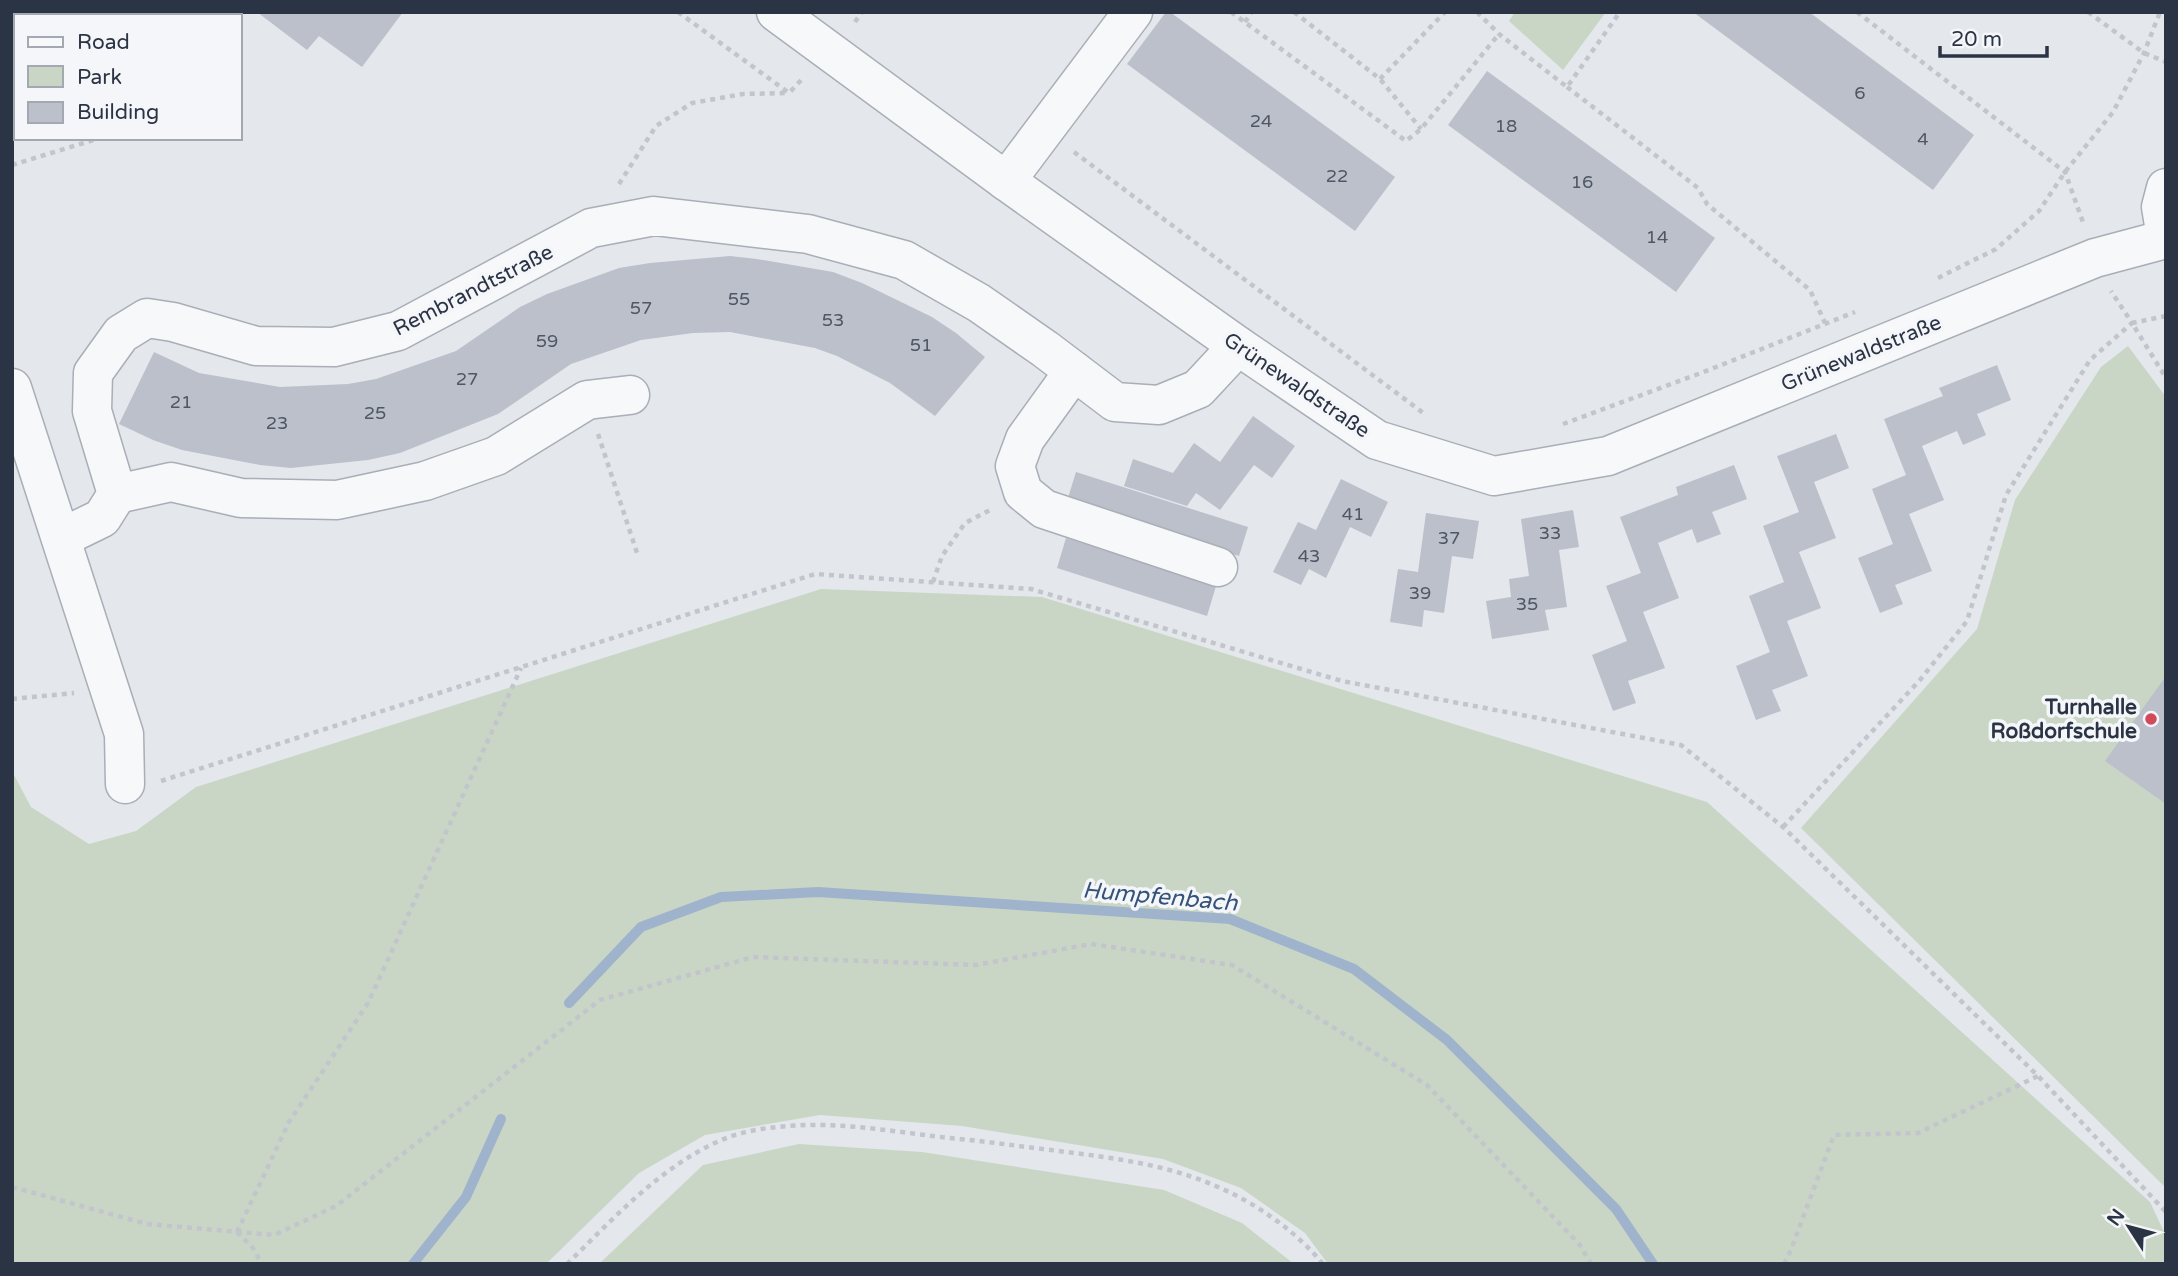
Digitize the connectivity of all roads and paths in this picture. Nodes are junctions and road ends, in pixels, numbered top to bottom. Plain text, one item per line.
1 (678, 12) edge
2 (776, 12) edge
3 (862, 12) edge
4 (1133, 12) edge
5 (1231, 12) edge
6 (1252, 12) edge
7 (1294, 12) edge
8 (1445, 12) edge
9 (1477, 12) edge
10 (1620, 12) edge
11 (1857, 12) edge
12 (2088, 12) edge
13 (2160, 12) edge
14 (855, 22) dead end
15 (1245, 22) junction
16 (1499, 34) junction
17 (829, 51) junction
18 (2144, 53) junction
19 (2166, 62) edge
20 (1380, 79) junction
21 (1567, 87) junction
22 (789, 93) junction
23 (1422, 129) junction
24 (1046, 130) junction
25 (93, 140) edge
26 (12, 165) edge
27 (2065, 172) junction
28 (1006, 181) junction
29 (2166, 188) edge
30 (591, 228) junction
31 (2166, 238) edge
32 (2095, 258) junction
33 (1937, 279) dead end
34 (1861, 310) dead end
35 (2166, 316) edge
36 (1825, 323) junction
37 (2132, 323) junction
38 (1238, 346) junction
39 (1060, 360) junction
40 (2166, 378) edge
41 (12, 388) edge
42 (630, 395) dead end
43 (587, 400) junction
44 (1433, 419) dead end
45 (1562, 424) dead end
46 (1023, 492) junction
47 (117, 494) junction
48 (61, 538) junction
49 (638, 556) dead end
50 (1218, 567) dead end
51 (933, 582) junction
52 (521, 668) junction
53 (109, 689) junction
54 (12, 699) edge
55 (125, 783) joint
56 (1783, 827) junction
57 (2038, 1076) junction
58 (12, 1187) edge
59 (2166, 1212) edge
60 (237, 1232) junction
61 (262, 1264) edge
62 (567, 1264) edge
63 (1323, 1264) edge
64 (1591, 1264) edge
65 (1784, 1264) edge

1 - 22 path
2 - 17 street, Grünewaldstraße
3 - 14 path
4 - 24 street
5 - 15 path
6 - 15 path
7 - 20 path
8 - 20 path
9 - 16 path
10 - 21 path
11 - 27 path
12 - 18 path
13 - 18 path
15 - 23 path
16 - 21 path
16 - 23 path
17 - 22 path
17 - 28 street, Grünewaldstraße
18 - 19 path
18 - 27 path
20 - 23 path
21 - 36 path
22 - 30 path
24 - 28 street
24 - 44 path
25 - 26 path
27 - 32 path
27 - 33 path
28 - 38 street, Grünewaldstraße
29 - 31 street
30 - 39 street, Rembrandtstraße
30 - 47 street, Rembrandtstraße
31 - 32 street, Grünewaldstraße
32 - 37 path
32 - 38 street, Grünewaldstraße
34 - 36 path
35 - 37 path
36 - 45 path
37 - 40 path
37 - 56 path
38 - 39 street, Rembrandtstraße
39 - 46 street
41 - 48 street
42 - 43 street
43 - 47 street
43 - 49 path
46 - 50 street
46 - 51 path
47 - 48 street
48 - 53 street
51 - 52 path
51 - 56 path
52 - 55 path
52 - 60 path
53 - 54 path
53 - 55 street
56 - 57 path
57 - 59 path
57 - 65 path
58 - 60 path
60 - 61 path
60 - 64 path
62 - 63 path

